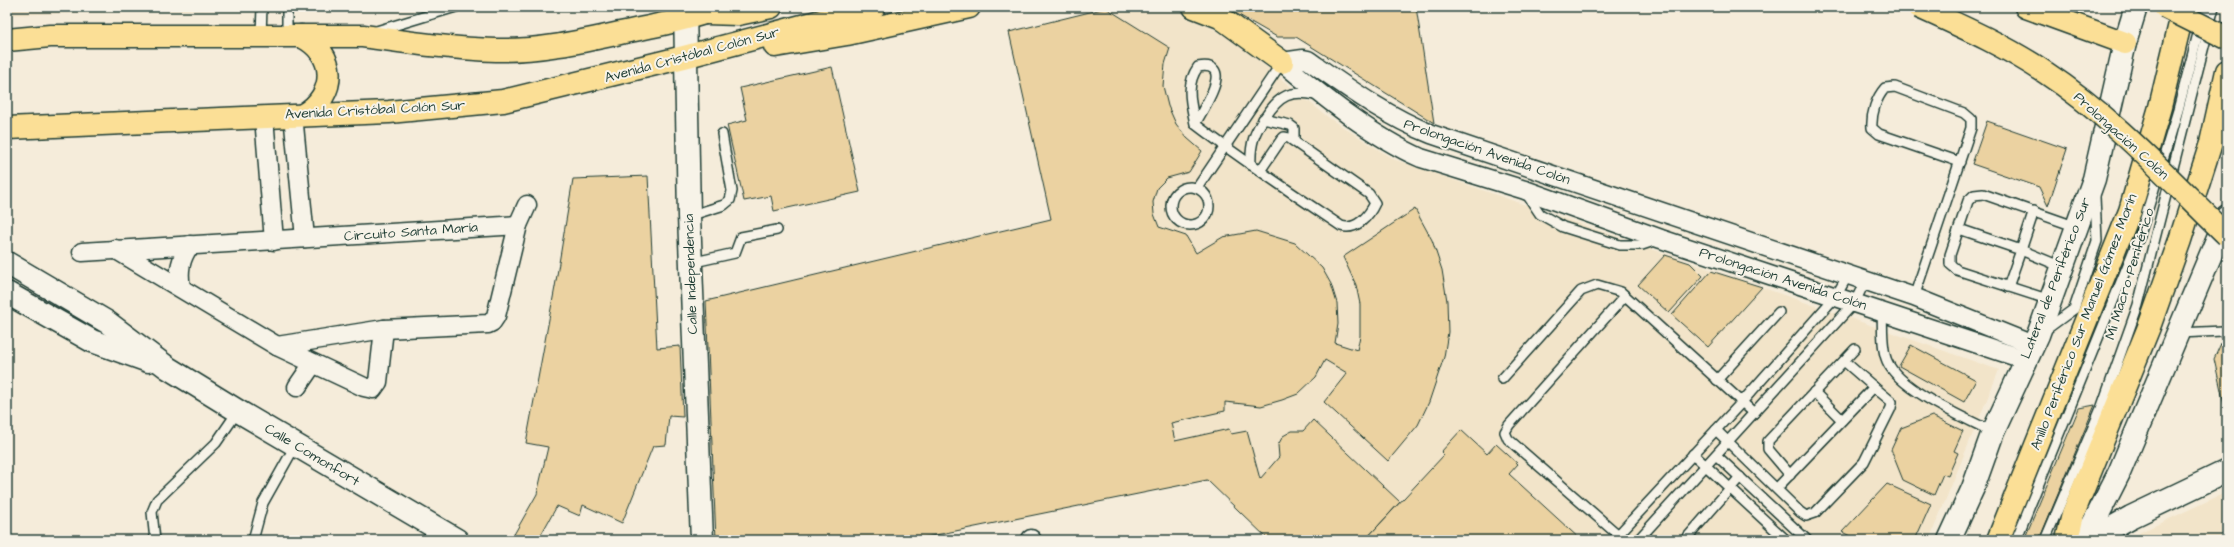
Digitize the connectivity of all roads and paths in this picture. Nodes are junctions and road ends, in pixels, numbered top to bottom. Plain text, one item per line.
1 (262, 7) edge
2 (287, 7) edge
3 (456, 7) edge
4 (666, 7) edge
5 (771, 7) edge
6 (874, 7) edge
7 (969, 7) edge
8 (1194, 7) edge
9 (1919, 7) edge
10 (2026, 7) edge
11 (2136, 7) edge
12 (2165, 7) edge
13 (2184, 7) edge
14 (2205, 7) edge
15 (2214, 7) edge
16 (714, 10) edge
17 (684, 13) edge
18 (261, 35) junction
19 (294, 36) junction
20 (363, 36) junction
21 (2227, 38) edge
22 (7, 40) edge
23 (2125, 43) junction
24 (712, 50) junction
25 (684, 57) junction
26 (1282, 62) junction
27 (2227, 71) edge
28 (1321, 96) junction
29 (298, 115) junction
30 (264, 117) junction
31 (1263, 119) junction
32 (1195, 124) junction
33 (7, 128) edge
34 (722, 134) dead end
35 (1294, 141) junction
36 (1225, 147) junction
37 (1960, 162) junction
38 (1251, 165) junction
39 (1260, 171) junction
40 (2094, 179) junction
41 (1197, 188) junction
42 (527, 205) dead end
43 (2034, 211) junction
44 (689, 216) junction
45 (2227, 216) edge
46 (518, 225) junction
47 (2077, 227) junction
48 (1959, 229) junction
49 (777, 230) dead end
50 (2227, 234) edge
51 (305, 238) junction
52 (274, 241) junction
53 (190, 245) junction
54 (115, 249) junction
55 (2021, 250) junction
56 (82, 252) dead end
57 (7, 263) edge
58 (690, 263) junction
59 (2062, 267) junction
60 (1848, 275) junction
61 (1865, 281) junction
62 (2008, 287) junction
63 (180, 288) junction
64 (7, 293) edge
65 (1624, 296) junction
66 (1836, 296) junction
67 (1914, 297) junction
68 (2050, 300) junction
69 (1855, 302) junction
70 (1779, 312) dead end
71 (1882, 312) junction
72 (384, 330) junction
73 (2223, 331) dead end
74 (2179, 333) junction
75 (276, 346) junction
76 (2032, 347) junction
77 (1855, 350) dead end
78 (1844, 361) junction
79 (312, 365) junction
80 (168, 368) junction
81 (1502, 379) dead end
82 (1717, 380) junction
83 (298, 387) dead end
84 (1874, 387) junction
85 (1814, 392) junction
86 (1742, 402) junction
87 (238, 411) junction
88 (1754, 413) junction
89 (1842, 420) junction
90 (1716, 430) junction
91 (1993, 432) junction
92 (1728, 442) junction
93 (295, 446) junction
94 (1693, 454) junction
95 (1716, 455) junction
96 (1705, 466) junction
97 (2227, 471) edge
98 (1790, 475) junction
99 (1740, 477) junction
100 (1777, 488) junction
101 (1730, 489) junction
102 (2014, 500) junction
103 (1621, 537) edge
104 (155, 540) edge
105 (253, 540) edge
106 (457, 540) edge
107 (702, 540) edge
108 (1638, 540) edge
109 (1685, 540) edge
110 (1786, 540) edge
111 (1807, 540) edge
112 (1949, 540) edge
113 (1983, 540) edge
114 (1998, 540) edge
115 (2016, 540) edge
116 (2046, 540) edge
117 (2067, 540) edge
118 (2085, 540) edge
119 (2090, 540) edge

1 - 18 lane
2 - 19 lane
3 - 20 lane
4 - 17 lane
5 - 16 main road
6 - 24 main road, Avenida Cristóbal Colón Sur
7 - 24 main road
8 - 26 main road
9 - 50 main road, Prolongación Colón, bridge
10 - 23 main road
11 - 23 street, Lateral de Periférico Sur
12 - 21 main road, bridge
13 - 102 main road, Anillo Periférico Sur Manuel Gómez Morín
14 - 115 lane, Mi Macro Periférico
15 - 116 lane, Mi Macro Periférico
16 - 17 main road
17 - 20 main road
17 - 25 street, Calle Independencia
18 - 19 main road
18 - 22 main road
19 - 20 main road
19 - 29 main road
23 - 40 street, Lateral de Periférico Sur
24 - 25 main road, Avenida Cristóbal Colón Sur
25 - 29 main road, Avenida Cristóbal Colón Sur
25 - 44 street, Calle Independencia
26 - 28 street, Prolongación Avenida Colón
26 - 36 lane
26 - 60 street, Prolongación Avenida Colón
27 - 117 main road
28 - 31 lane
28 - 66 street, Prolongación Avenida Colón
29 - 30 main road, Avenida Cristóbal Colón Sur
29 - 51 street
30 - 33 main road, Avenida Cristóbal Colón Sur
30 - 52 street
31 - 35 lane
31 - 38 lane
32 - 32 lane
32 - 36 lane
34 - 44 lane
35 - 39 lane
35 - 39 lane
36 - 38 lane
36 - 41 lane
37 - 37 lane
37 - 67 lane
38 - 39 lane
40 - 47 street, Lateral de Periférico Sur
40 - 76 lane
41 - 41 lane
42 - 46 street
43 - 47 lane
43 - 48 lane
43 - 55 lane
44 - 58 street, Calle Independencia
45 - 74 street
46 - 51 street, Circuito Santa María
46 - 72 street
47 - 59 street, Lateral de Periférico Sur
48 - 55 lane
48 - 62 lane
49 - 58 lane
51 - 52 street, Circuito Santa María
52 - 53 street, Circuito Santa María
53 - 54 street, Circuito Santa María
53 - 63 street
54 - 56 street, Circuito Santa María
54 - 63 street
55 - 59 lane
55 - 62 lane
57 - 80 street, Calle Comonfort
58 - 107 street, Calle Independencia
59 - 68 street, Lateral de Periférico Sur
60 - 61 street, Prolongación Avenida Colón
60 - 66 lane
61 - 67 street, Prolongación Avenida Colón
61 - 69 lane
62 - 68 lane
63 - 75 street
64 - 80 street, Calle Comonfort
65 - 81 lane
65 - 82 lane
65 - 103 lane
66 - 69 street, Prolongación Avenida Colón
66 - 86 lane
67 - 76 street, Prolongación Avenida Colón
68 - 76 street, Lateral de Periférico Sur
69 - 71 street, Prolongación Avenida Colón
69 - 88 lane
70 - 82 lane
71 - 76 street, Prolongación Avenida Colón
71 - 91 lane
72 - 75 street
72 - 79 street
73 - 74 lane
74 - 118 street
75 - 79 street
76 - 91 street, Lateral de Periférico Sur
77 - 78 lane
78 - 84 lane
78 - 85 lane
79 - 83 street
80 - 87 street, Calle Comonfort
82 - 86 lane
84 - 89 lane
84 - 100 lane
85 - 89 lane
85 - 98 lane
86 - 88 lane
86 - 90 lane
87 - 93 street, Calle Comonfort
87 - 104 lane
88 - 92 lane
89 - 98 lane
90 - 92 lane
90 - 94 lane
91 - 112 street, Lateral de Periférico Sur
92 - 95 lane
92 - 100 lane
93 - 105 lane
93 - 106 street, Calle Comonfort
94 - 96 lane
94 - 103 lane
95 - 96 lane
95 - 99 lane
96 - 101 lane
96 - 108 lane
97 - 119 street
98 - 100 lane
99 - 101 lane
99 - 111 lane
101 - 109 lane
101 - 110 lane
102 - 113 main road
102 - 114 main road, Anillo Periférico Sur Manuel Gómez Morín

